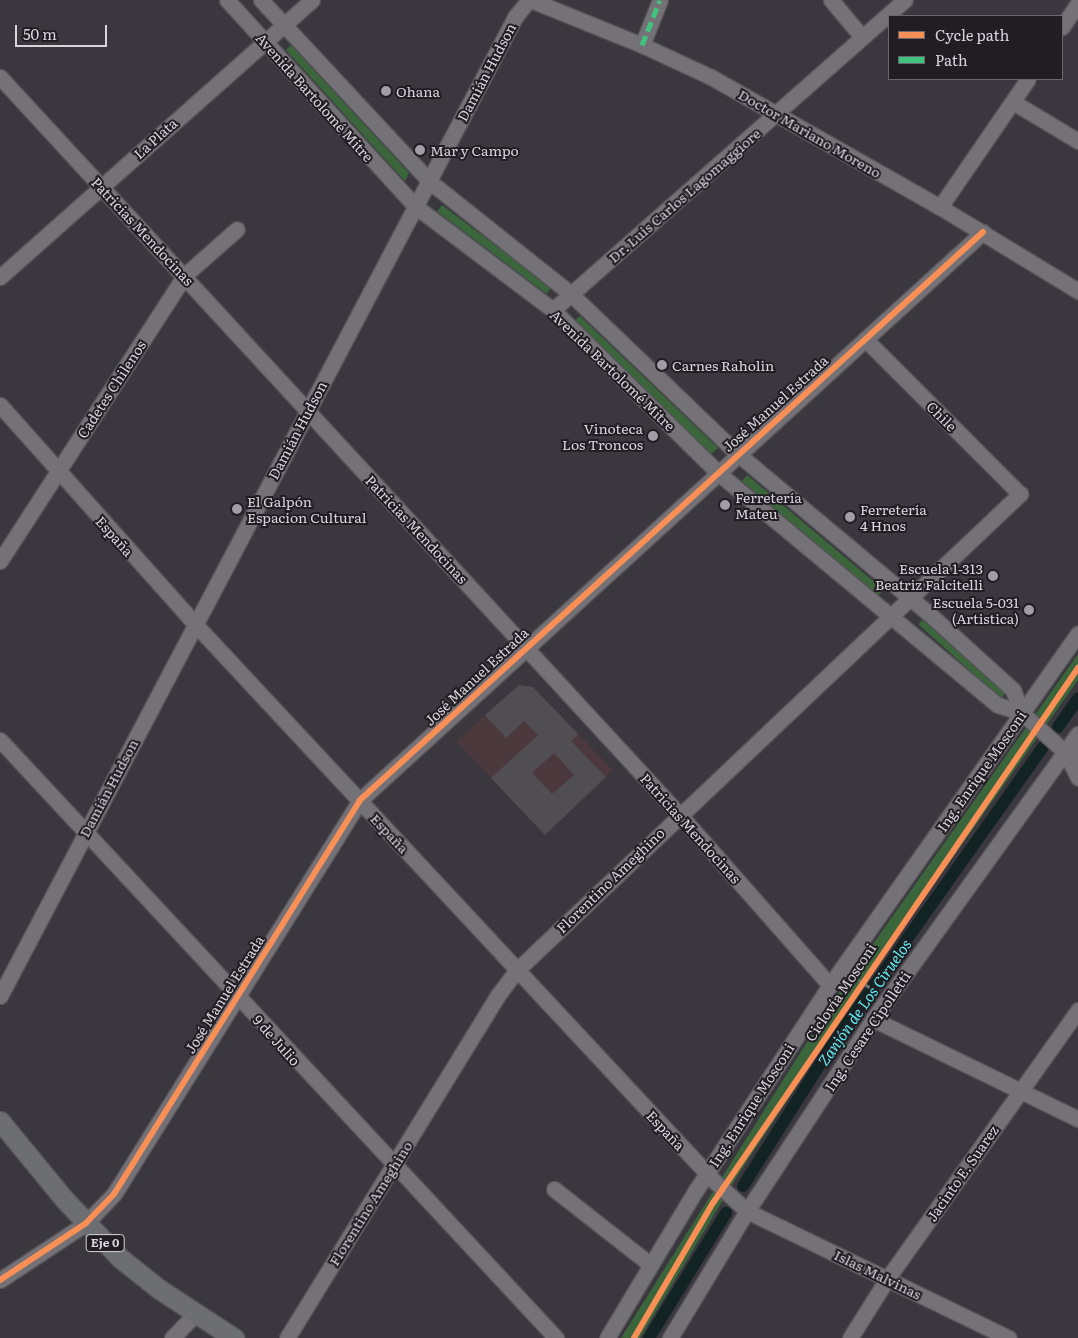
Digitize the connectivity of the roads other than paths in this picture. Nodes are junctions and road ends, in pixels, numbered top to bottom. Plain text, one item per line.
1 (227, 0) edge
2 (261, 0) edge
3 (312, 0) edge
4 (530, 0) edge
5 (660, 0) edge
6 (831, 0) edge
7 (905, 0) edge
8 (1078, 3) edge
9 (284, 25) junction
10 (1063, 26) edge
11 (862, 37) junction
12 (265, 41) junction
13 (642, 45) junction
14 (0, 77) edge
15 (1027, 80) edge
16 (1013, 102) junction
17 (777, 114) junction
18 (1078, 141) edge
19 (429, 181) junction
20 (102, 186) junction
21 (415, 206) junction
22 (940, 207) junction
23 (237, 229) dead end
24 (983, 232) junction
25 (185, 275) junction
26 (0, 277) edge
27 (1078, 291) edge
28 (571, 294) junction
29 (553, 310) junction
30 (865, 339) junction
31 (0, 405) edge
32 (308, 411) junction
33 (738, 454) junction
34 (58, 472) junction
35 (717, 472) junction
36 (1020, 494) joint
37 (0, 561) edge
38 (910, 598) junction
39 (891, 615) junction
40 (194, 623) junction
41 (1078, 634) edge
42 (526, 647) junction
43 (1022, 713) junction
44 (1078, 734) edge
45 (0, 740) edge
46 (1072, 754) edge
47 (1078, 778) edge
48 (360, 800) junction
49 (679, 814) junction
50 (85, 832) junction
51 (517, 970) junction
52 (830, 986) junction
53 (0, 996) edge
54 (238, 996) junction
55 (1078, 1010) edge
56 (873, 1019) junction
57 (1020, 1091) junction
58 (1078, 1119) edge
59 (0, 1121) edge
60 (393, 1166) junction
61 (707, 1174) junction
62 (554, 1189) dead end
63 (747, 1210) junction
64 (86, 1222) junction
65 (651, 1265) junction
66 (887, 1279) junction
67 (0, 1280) edge
68 (195, 1314) junction
69 (172, 1338) edge
70 (234, 1338) edge
71 (287, 1338) edge
72 (556, 1338) edge
73 (607, 1338) edge
74 (670, 1338) edge
75 (850, 1338) edge
76 (1009, 1338) edge

1 - 12 street, Avenida Bartolomé Mitre
2 - 9 street, Avenida Bartolomé Mitre
3 - 9 street, La Plata
4 - 13 street, Doctor Mariano Moreno
4 - 19 street, Damián Hudson
5 - 13 street
6 - 11 street
7 - 11 street, Dr. Luis Carlos Lagomaggiore
8 - 10 street
9 - 12 street, La Plata
9 - 19 street, Avenida Bartolomé Mitre
11 - 17 street, Dr. Luis Carlos Lagomaggiore
12 - 20 street, La Plata
12 - 21 street, Avenida Bartolomé Mitre
13 - 17 street, Doctor Mariano Moreno
14 - 20 street, Patricias Mendocinas
15 - 16 street
16 - 18 street
16 - 22 street
17 - 22 street, Doctor Mariano Moreno
17 - 28 street, Dr. Luis Carlos Lagomaggiore
19 - 21 street, Damián Hudson
19 - 28 street, Avenida Bartolomé Mitre
20 - 25 street, Patricias Mendocinas
20 - 26 street, La Plata
21 - 29 street, Avenida Bartolomé Mitre
21 - 32 street, Damián Hudson
22 - 24 street, Doctor Mariano Moreno
23 - 25 street, Cadetes Chilenos
24 - 27 street, Doctor Mariano Moreno
24 - 30 street, José Manuel Estrada
25 - 32 street, Patricias Mendocinas
25 - 34 street, Cadetes Chilenos
28 - 29 street, Dr. Luis Carlos Lagomaggiore
28 - 33 street, Avenida Bartolomé Mitre
29 - 35 street, Avenida Bartolomé Mitre
30 - 33 street, José Manuel Estrada
30 - 36 street, Chile
31 - 34 street, España
32 - 40 street, Damián Hudson
32 - 42 street, Patricias Mendocinas
33 - 35 street, José Manuel Estrada
33 - 38 street, Avenida Bartolomé Mitre
34 - 37 street, Cadetes Chilenos
34 - 40 street, España
35 - 39 street, Avenida Bartolomé Mitre
35 - 42 street, José Manuel Estrada
36 - 38 street, Florentino Ameghino
38 - 39 street, Florentino Ameghino
38 - 43 street, Avenida Bartolomé Mitre
39 - 43 street, Avenida Bartolomé Mitre
39 - 49 street, Florentino Ameghino
40 - 48 street, España
40 - 50 street, Damián Hudson
41 - 43 street, Ing. Enrique Mosconi
42 - 48 street, José Manuel Estrada
42 - 49 street, Patricias Mendocinas
43 - 46 street, Avenida Bartolomé Mitre
43 - 52 street, Ing. Enrique Mosconi
44 - 46 street, Ing. Cesare Cipolletti
45 - 50 street, 9 de Julio
46 - 47 street, Avenida Bartolomé Mitre
46 - 56 street, Ing. Cesare Cipolletti
48 - 51 street, España
48 - 54 street, José Manuel Estrada
49 - 51 street, Florentino Ameghino
49 - 52 street, Patricias Mendocinas
50 - 53 street, Damián Hudson
50 - 54 street, 9 de Julio
51 - 60 street, Florentino Ameghino
51 - 61 street, España
52 - 61 street, Ing. Enrique Mosconi
54 - 60 street, 9 de Julio
54 - 64 street, José Manuel Estrada
55 - 57 street, Jacinto E. Suarez
56 - 57 street
56 - 63 street, Ing. Cesare Cipolletti
57 - 58 street
57 - 66 street, Jacinto E. Suarez
59 - 64 main road, Eje 0
60 - 71 street, Florentino Ameghino
60 - 72 street, 9 de Julio
61 - 63 street, España
61 - 65 street, Ing. Enrique Mosconi
62 - 65 street
63 - 66 street, Islas Malvinas
63 - 74 street, Ing. Cesare Cipolletti
64 - 67 street, José Manuel Estrada
64 - 68 main road, Eje 0
65 - 73 street, Ing. Enrique Mosconi
66 - 75 street, Jacinto E. Suarez
66 - 76 street, Islas Malvinas
68 - 69 street
68 - 70 main road, Eje 0

